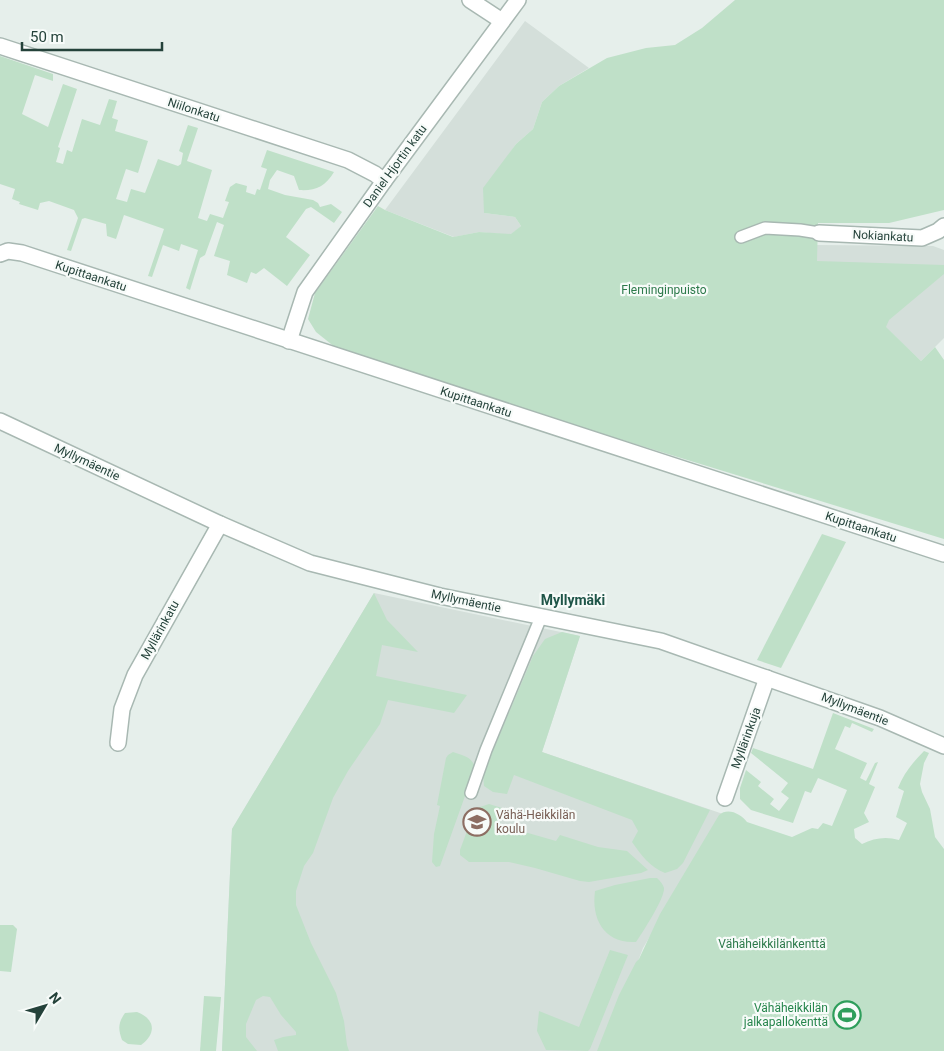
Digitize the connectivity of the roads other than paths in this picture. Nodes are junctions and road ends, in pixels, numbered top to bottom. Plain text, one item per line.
1 (470, 0) edge
2 (518, 0) edge
3 (502, 21) junction
4 (0, 46) edge
5 (384, 181) junction
6 (944, 226) edge
7 (819, 233) joint
8 (741, 237) dead end
9 (4, 252) edge
10 (289, 341) junction
11 (0, 421) edge
12 (220, 524) junction
13 (944, 554) edge
14 (541, 617) junction
15 (767, 678) junction
16 (118, 743) dead end
17 (944, 746) edge
18 (472, 793) dead end
19 (725, 798) dead end

1 - 3 street
2 - 3 street, Daniel Hjortin katu
3 - 5 street, Daniel Hjortin katu
4 - 5 street, Niilonkatu
5 - 10 street, Daniel Hjortin katu
6 - 7 street, Nokiankatu
7 - 8 lane
9 - 10 street, Kupittaankatu
10 - 13 street, Kupittaankatu
11 - 12 street, Myllymäentie
12 - 14 street, Myllymäentie
12 - 16 street, Myllärinkatu
14 - 15 street, Myllymäentie
14 - 18 lane
15 - 17 street, Myllymäentie
15 - 19 street, Myllärinkuja

